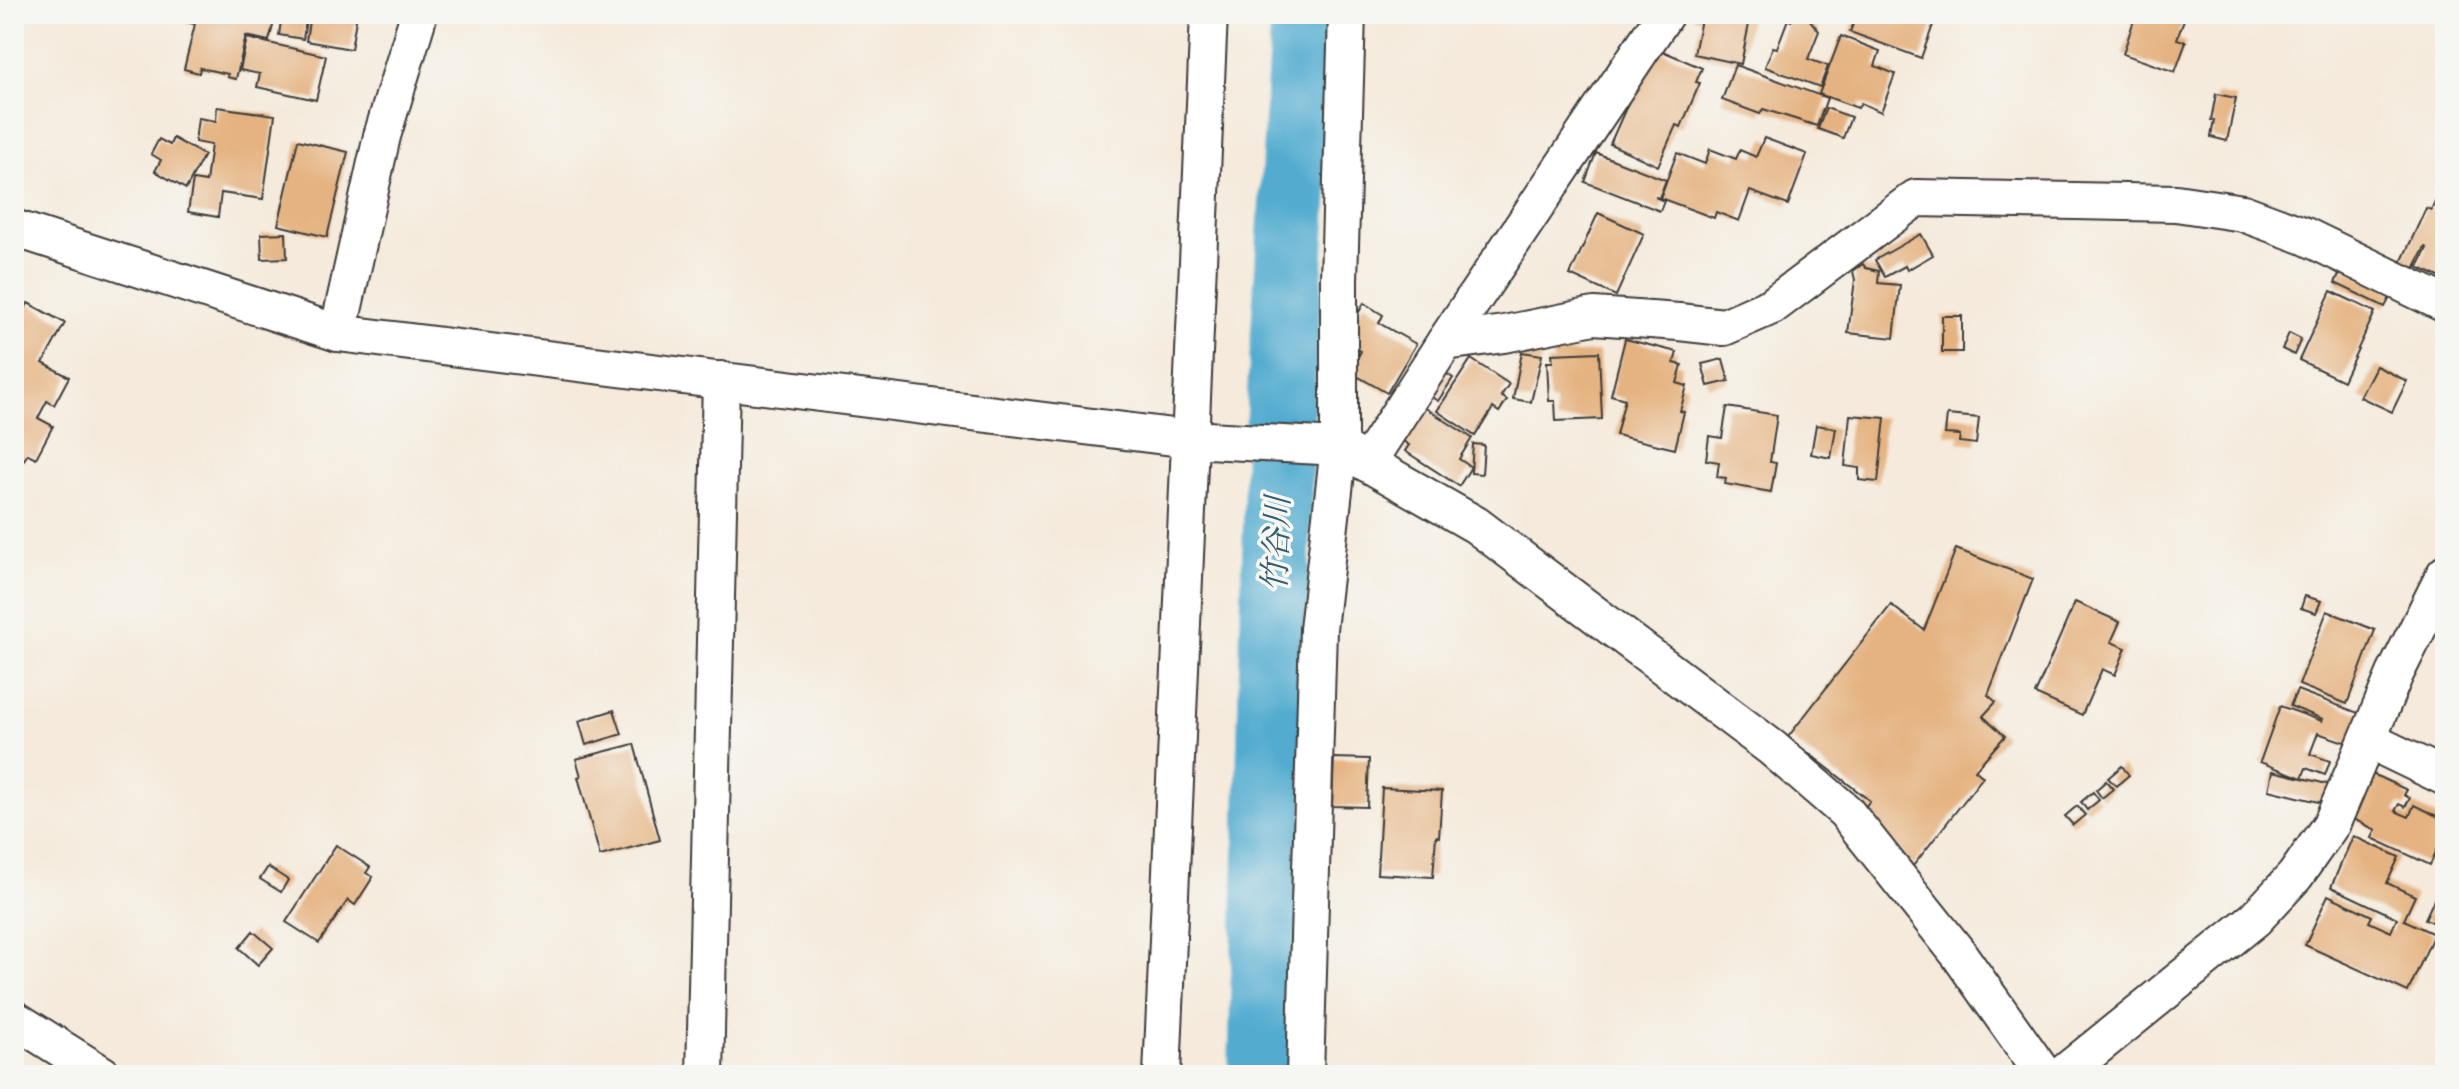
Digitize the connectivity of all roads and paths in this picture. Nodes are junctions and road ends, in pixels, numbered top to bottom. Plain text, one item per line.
1 (419, 14) edge
2 (1209, 14) edge
3 (1347, 14) edge
4 (1665, 14) edge
5 (14, 228) edge
6 (2445, 304) edge
7 (338, 333) junction
8 (1445, 342) junction
9 (721, 380) junction
10 (1206, 440) junction
11 (1340, 452) junction
12 (2445, 574) edge
13 (2368, 740) junction
14 (2445, 777) edge
15 (14, 1019) edge
16 (103, 1075) edge
17 (705, 1075) edge
18 (1162, 1075) edge
19 (1305, 1075) edge
20 (2044, 1075) edge
21 (2065, 1075) edge

1 - 7 street
2 - 10 street
3 - 11 street
4 - 8 street
5 - 7 street
6 - 8 street
7 - 9 street
8 - 11 street
9 - 10 street
9 - 17 street
10 - 11 street
10 - 18 street
11 - 19 street
11 - 20 street
12 - 13 street
13 - 14 street
13 - 21 street
15 - 16 street

